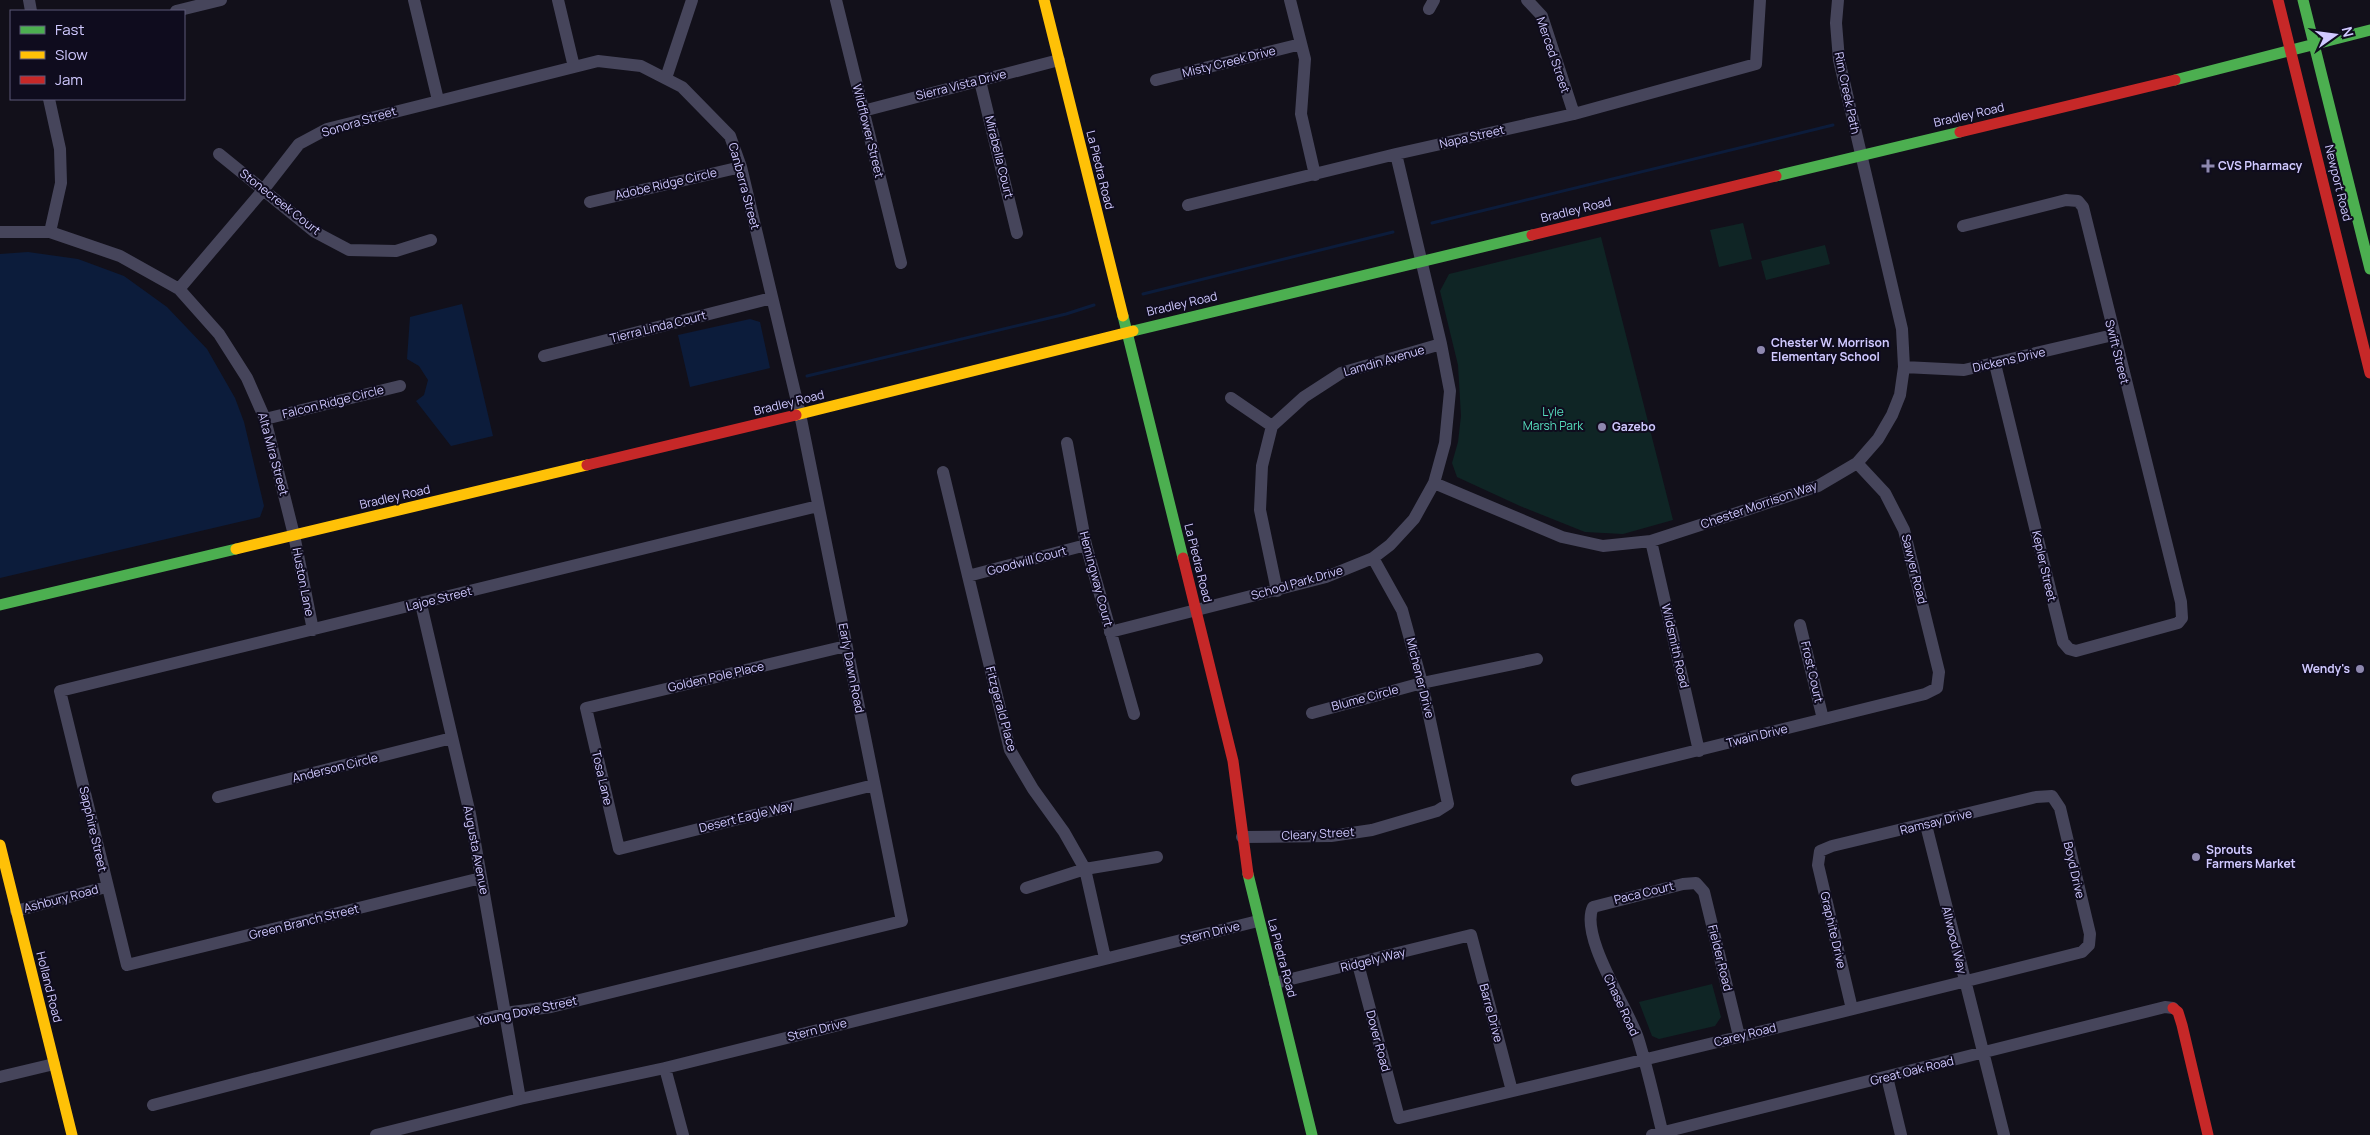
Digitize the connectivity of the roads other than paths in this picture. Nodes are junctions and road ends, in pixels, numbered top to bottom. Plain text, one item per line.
1 (221, 0) edge
2 (414, 0) edge
3 (558, 0) edge
4 (692, 0) edge
5 (836, 0) edge
6 (1044, 0) edge
7 (1290, 0) edge
8 (1527, 0) edge
9 (1760, 0) edge
10 (1838, 0) edge
11 (2278, 0) edge
12 (2304, 0) edge
13 (180, 10) edge
14 (2370, 30) edge
15 (1302, 44) junction
16 (2314, 44) junction
17 (2291, 50) junction
18 (1059, 60) junction
19 (574, 67) junction
20 (666, 78) junction
21 (1156, 80) dead end
22 (980, 81) junction
23 (49, 100) edge
24 (438, 100) junction
25 (863, 111) junction
26 (1574, 114) junction
27 (219, 154) dead end
28 (1396, 154) junction
29 (1860, 155) junction
30 (741, 167) junction
31 (1315, 175) junction
32 (264, 189) junction
33 (590, 202) dead end
34 (1188, 205) dead end
35 (1963, 226) dead end
36 (0, 232) edge
37 (50, 232) junction
38 (1018, 233) dead end
39 (431, 240) dead end
40 (1422, 262) junction
41 (901, 263) dead end
42 (2370, 269) edge
43 (179, 289) junction
44 (772, 298) junction
45 (1126, 332) junction
46 (2113, 335) junction
47 (1442, 344) junction
48 (544, 356) dead end
49 (1995, 364) junction
50 (1904, 367) junction
51 (2370, 373) edge
52 (400, 386) dead end
53 (1230, 398) dead end
54 (800, 414) junction
55 (265, 419) junction
56 (1272, 426) junction
57 (1067, 443) dead end
58 (1858, 463) junction
59 (943, 472) dead end
60 (1434, 483) junction
61 (818, 506) junction
62 (294, 535) junction
63 (1651, 541) junction
64 (1086, 545) junction
65 (1374, 558) junction
66 (968, 576) junction
67 (1277, 591) junction
68 (420, 604) junction
69 (0, 605) edge
70 (1196, 610) junction
71 (2182, 618) joint
72 (1800, 626) dead end
73 (312, 630) junction
74 (1110, 632) junction
75 (846, 646) junction
76 (1537, 659) dead end
77 (1422, 683) junction
78 (1937, 688) joint
79 (60, 691) joint
80 (586, 708) joint
81 (1312, 713) dead end
82 (1134, 714) dead end
83 (1823, 719) junction
84 (452, 738) junction
85 (1699, 751) junction
86 (1577, 780) dead end
87 (874, 785) junction
88 (2052, 796) joint
89 (218, 797) dead end
90 (1448, 804) joint
91 (1926, 825) junction
92 (1242, 837) junction
93 (0, 845) edge
94 (619, 849) joint
95 (1820, 852) joint
96 (1157, 857) dead end
97 (1085, 869) junction
98 (482, 878) junction
99 (1696, 883) joint
100 (106, 887) junction
101 (1026, 888) dead end
102 (1593, 907) joint
103 (16, 911) junction
104 (902, 921) joint
105 (1258, 921) junction
106 (1471, 935) joint
107 (2090, 945) joint
108 (1106, 958) junction
109 (1358, 964) junction
110 (127, 965) joint
111 (1964, 982) junction
112 (1275, 984) junction
113 (2173, 1008) joint
114 (1852, 1009) junction
115 (506, 1014) junction
116 (1739, 1036) junction
117 (1982, 1054) junction
118 (1644, 1059) junction
119 (54, 1064) junction
120 (665, 1068) junction
121 (0, 1077) edge
122 (1887, 1077) junction
123 (1512, 1091) junction
124 (520, 1099) junction
125 (152, 1105) dead end
126 (1399, 1118) joint
127 (1659, 1134) edge
128 (72, 1135) edge
129 (376, 1135) edge
130 (683, 1135) edge
131 (1312, 1135) edge
132 (1901, 1135) edge
133 (2004, 1135) edge
134 (2208, 1135) edge

1 - 13 street
2 - 24 street
3 - 19 street
4 - 20 street
5 - 25 street, Wildflower Street
6 - 18 street, La Piedra Road
7 - 15 street
8 - 26 street, Merced Street
9 - 26 street, Napa Street
10 - 29 street, Rim Creek Path
11 - 17 street, Newport Road
12 - 16 street, Newport Road
14 - 16 street, Bradley Road
15 - 21 street, Misty Creek Drive
15 - 31 street
16 - 17 street, Bradley Road
16 - 42 street, Newport Road
17 - 29 street, Bradley Road
17 - 51 street, Newport Road
18 - 22 street, Sierra Vista Drive
18 - 45 street, La Piedra Road
19 - 20 street, Canberra Street
19 - 24 street, Sonora Street
20 - 30 street, Canberra Street
22 - 25 street, Sierra Vista Drive
22 - 38 street, Mirabella Court
23 - 37 street
24 - 32 street, Sonora Street
25 - 41 street, Wildflower Street
26 - 28 street, Napa Street
27 - 32 street, Stonecreek Court
28 - 31 street, Napa Street
28 - 40 street, School Park Drive
29 - 40 street, Bradley Road
29 - 50 street, Chester Morrison Way
30 - 33 street, Adobe Ridge Circle
30 - 44 street, Canberra Street
31 - 34 street, Napa Street
32 - 39 street, Stonecreek Court
32 - 43 street, Sonora Street
35 - 46 street, Swift Street
36 - 37 street, Alta Mira Street
37 - 43 street, Alta Mira Street
40 - 45 street, Bradley Road
40 - 47 street, School Park Drive
43 - 55 street, Alta Mira Street
44 - 48 street, Tierra Linda Court
44 - 54 street, Canberra Street
45 - 54 street, Bradley Road
45 - 70 street, La Piedra Road
46 - 49 street, Dickens Drive
46 - 71 street, Swift Street
47 - 56 street, Lamdin Avenue
47 - 60 street, School Park Drive
49 - 50 street, Dickens Drive
49 - 71 street, Kepler Street
50 - 58 street, Chester Morrison Way
52 - 55 street, Falcon Ridge Circle
53 - 56 street
54 - 61 street, Early Dawn Road
54 - 62 street, Bradley Road
55 - 62 street, Alta Mira Street
56 - 67 street
57 - 64 street, Hemingway Court
58 - 63 street, Chester Morrison Way
58 - 78 street, Sawyer Road
59 - 66 street, Fitzgerald Place
60 - 63 street, Chester Morrison Way
60 - 65 street, School Park Drive
61 - 68 street, Lajoe Street
61 - 75 street, Early Dawn Road
62 - 69 street, Bradley Road
62 - 73 street, Huston Lane
63 - 85 street, Wildsmith Road
64 - 66 street, Goodwill Court
64 - 74 street, Hemingway Court
65 - 67 street, School Park Drive
65 - 77 street, Michener Drive
66 - 97 street, Fitzgerald Place
67 - 70 street, School Park Drive
68 - 73 street, Lajoe Street
68 - 84 street, Augusta Avenue
70 - 74 street, School Park Drive
70 - 92 street, La Piedra Road
72 - 83 street, Frost Court
73 - 79 street, Lajoe Street
74 - 82 street, Hemingway Court
75 - 80 street, Golden Pole Place
75 - 87 street, Early Dawn Road
76 - 77 street, Blume Circle
77 - 81 street, Blume Circle
77 - 90 street, Michener Drive
78 - 83 street, Twain Drive
79 - 100 street, Sapphire Street
80 - 94 street, Tosa Lane
83 - 85 street, Twain Drive
84 - 89 street, Anderson Circle
84 - 98 street, Augusta Avenue
85 - 86 street, Twain Drive
87 - 94 street, Desert Eagle Way
87 - 104 street, Early Dawn Road
88 - 91 street, Ramsay Drive
88 - 107 street, Boyd Drive
90 - 92 street, Cleary Street
91 - 95 street, Ramsay Drive
91 - 111 street, Allwood Way
92 - 105 street, La Piedra Road
93 - 103 street, Holland Road
95 - 114 street, Graphite Drive
96 - 97 street
97 - 101 street
97 - 108 street, Fitzgerald Place
98 - 110 street, Green Branch Street
98 - 115 street, Augusta Avenue
99 - 102 street, Paca Court
99 - 116 street, Fielder Road
100 - 103 street, Ashbury Road
100 - 110 street, Sapphire Street
102 - 118 street, Chase Road
103 - 119 street, Holland Road
104 - 115 street, Young Dove Street
105 - 108 street, Stern Drive
105 - 112 street, La Piedra Road
106 - 109 street, Ridgely Way
106 - 123 street, Barre Drive
107 - 111 street, Carey Road
108 - 120 street, Stern Drive
109 - 112 street, Ridgely Way
109 - 126 street, Dover Road
111 - 114 street, Carey Road
111 - 117 street, Allwood Way
112 - 131 street, La Piedra Road
113 - 117 street, Great Oak Road
113 - 134 street
114 - 116 street, Carey Road
115 - 124 street, Augusta Avenue
115 - 125 street, Young Dove Street
116 - 118 street, Carey Road
117 - 122 street, Great Oak Road
117 - 133 street, Allwood Way
118 - 123 street, Carey Road
118 - 127 street, Chase Road
119 - 121 street
119 - 128 street, Holland Road
120 - 124 street, Stern Drive
120 - 130 street
122 - 127 street, Great Oak Road
122 - 132 street
123 - 126 street, Carey Road
124 - 129 street, Stern Drive

